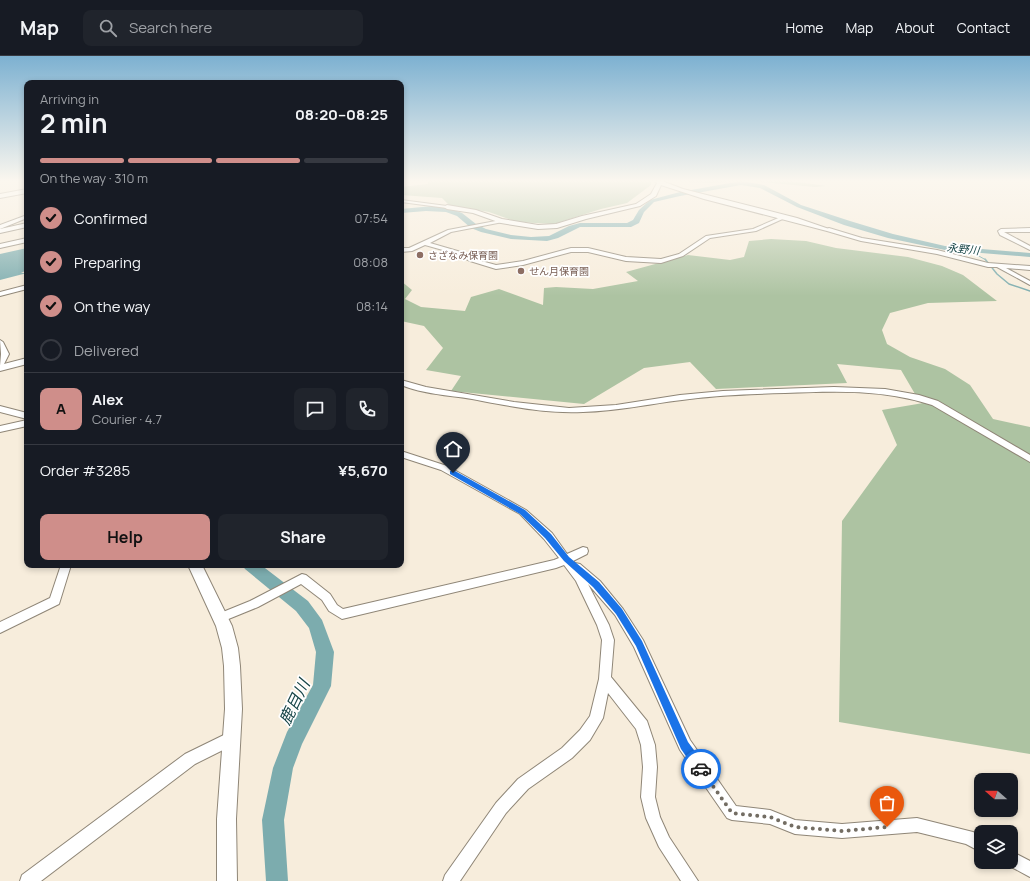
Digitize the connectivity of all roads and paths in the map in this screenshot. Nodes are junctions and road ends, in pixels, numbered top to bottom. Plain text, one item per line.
1 (18, 220) edge
2 (495, 220) edge
3 (576, 220) edge
4 (779, 220) edge
5 (793, 220) edge
6 (501, 222) junction
7 (0, 226) edge
8 (24, 226) edge
9 (829, 230) joint
10 (1030, 230) edge
11 (0, 231) edge
12 (24, 241) edge
13 (425, 243) junction
14 (0, 246) edge
15 (1030, 248) edge
16 (404, 250) edge
17 (1000, 266) junction
18 (1030, 268) edge
19 (1030, 283) edge
20 (24, 288) edge
21 (0, 294) edge
22 (0, 342) edge
23 (24, 362) edge
24 (0, 364) edge
25 (0, 368) edge
26 (404, 383) edge
27 (0, 408) edge
28 (24, 415) edge
29 (24, 424) edge
30 (0, 429) edge
31 (404, 455) edge
32 (1030, 459) edge
33 (583, 551) dead end
34 (566, 559) junction
35 (65, 568) edge
36 (197, 568) edge
37 (222, 617) junction
38 (0, 628) edge
39 (605, 679) junction
40 (232, 738) junction
41 (974, 840) edge
42 (1018, 863) edge
43 (1030, 869) edge
44 (28, 881) edge
45 (227, 881) edge
46 (451, 881) edge
47 (690, 881) edge

1 - 7 street
2 - 6 street
3 - 6 street
4 - 13 street
5 - 9 street
6 - 13 street
8 - 11 street
9 - 17 street
10 - 15 street
12 - 14 street
13 - 16 street
17 - 18 street
17 - 19 street
20 - 21 street
22 - 24 street
23 - 25 main road
26 - 32 street
27 - 28 street
29 - 30 street
31 - 34 street
33 - 34 street
34 - 37 street
34 - 39 street
34 - 41 street
35 - 38 street
36 - 37 street
37 - 40 street
39 - 46 street
39 - 47 street
40 - 44 street
40 - 45 street
42 - 43 street

